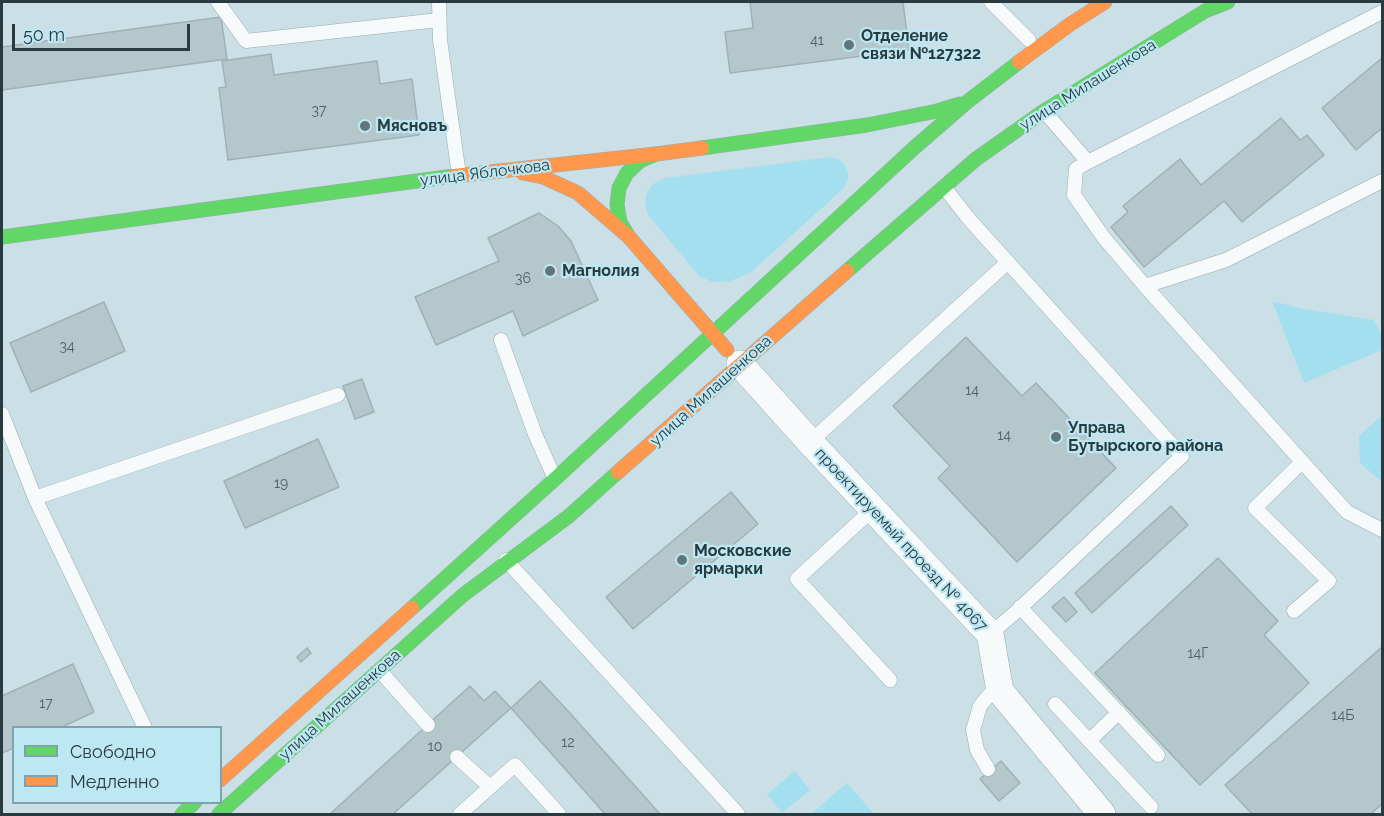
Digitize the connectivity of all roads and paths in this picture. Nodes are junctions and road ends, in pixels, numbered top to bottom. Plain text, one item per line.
1 (218, 2) edge
2 (439, 2) edge
3 (991, 2) edge
4 (1105, 2) edge
5 (1228, 2) edge
6 (1383, 12) edge
7 (439, 20) junction
8 (1033, 36) joint
9 (999, 78) junction
10 (968, 102) junction
11 (1044, 111) junction
12 (867, 125) junction
13 (886, 132) dead end
14 (656, 154) junction
15 (1088, 162) junction
16 (507, 170) junction
17 (459, 175) junction
18 (1383, 181) edge
19 (941, 183) junction
20 (2, 237) edge
21 (628, 237) junction
22 (1008, 262) junction
23 (1145, 286) junction
24 (712, 334) junction
25 (501, 340) dead end
26 (740, 364) junction
27 (338, 395) dead end
28 (2, 414) edge
29 (810, 442) junction
30 (1302, 462) junction
31 (555, 479) junction
32 (35, 498) junction
33 (873, 509) junction
34 (511, 518) junction
35 (1383, 530) edge
36 (507, 563) junction
37 (1020, 607) junction
38 (1294, 611) dead end
39 (990, 634) junction
40 (378, 670) junction
41 (890, 680) dead end
42 (1000, 691) junction
43 (1055, 704) dead end
44 (1119, 712) junction
45 (428, 725) dead end
46 (144, 726) edge
47 (1089, 741) junction
48 (1158, 755) dead end
49 (457, 757) dead end
50 (988, 769) dead end
51 (222, 778) edge
52 (490, 787) junction
53 (1151, 807) dead end
54 (219, 814) edge
55 (460, 814) edge
56 (559, 814) edge
57 (738, 814) edge
58 (1102, 814) edge

1 - 7 lane
2 - 7 lane
3 - 8 lane
4 - 9 main road, улица Милашенкова
5 - 11 main road, улица Милашенкова
6 - 15 lane
7 - 17 lane
8 - 9 main road
9 - 10 main road, улица Милашенкова
10 - 12 main road, улица Яблочкова
10 - 24 main road, улица Милашенкова
11 - 15 lane
11 - 19 main road, улица Милашенкова
12 - 13 main road
12 - 14 main road, улица Яблочкова
14 - 16 main road, улица Яблочкова
14 - 21 main road
15 - 23 lane
16 - 17 main road, улица Яблочкова
16 - 21 main road
17 - 20 main road, улица Яблочкова
18 - 23 lane
19 - 22 lane
19 - 26 main road, улица Милашенкова
21 - 24 main road
22 - 29 lane
22 - 37 lane
23 - 30 lane
24 - 26 main road
24 - 31 main road, улица Милашенкова
25 - 31 lane
26 - 29 street, проектируемый проезд № 4067
26 - 36 main road, улица Милашенкова
27 - 32 lane
28 - 32 lane
29 - 33 street, проектируемый проезд № 4067
30 - 35 lane
30 - 38 lane
31 - 34 main road, улица Милашенкова
32 - 46 lane
33 - 39 street, проектируемый проезд № 4067
33 - 41 lane
34 - 36 lane
34 - 51 main road, улица Милашенкова
36 - 40 main road, улица Милашенкова
36 - 57 lane
37 - 39 lane
37 - 44 lane
39 - 42 street, проектируемый проезд № 4067
40 - 45 lane
40 - 54 main road, улица Милашенкова
42 - 50 lane
42 - 58 street, проектируемый проезд № 4067
43 - 47 lane
44 - 47 lane
44 - 48 lane
47 - 53 lane
49 - 52 lane
52 - 55 lane
52 - 56 lane

